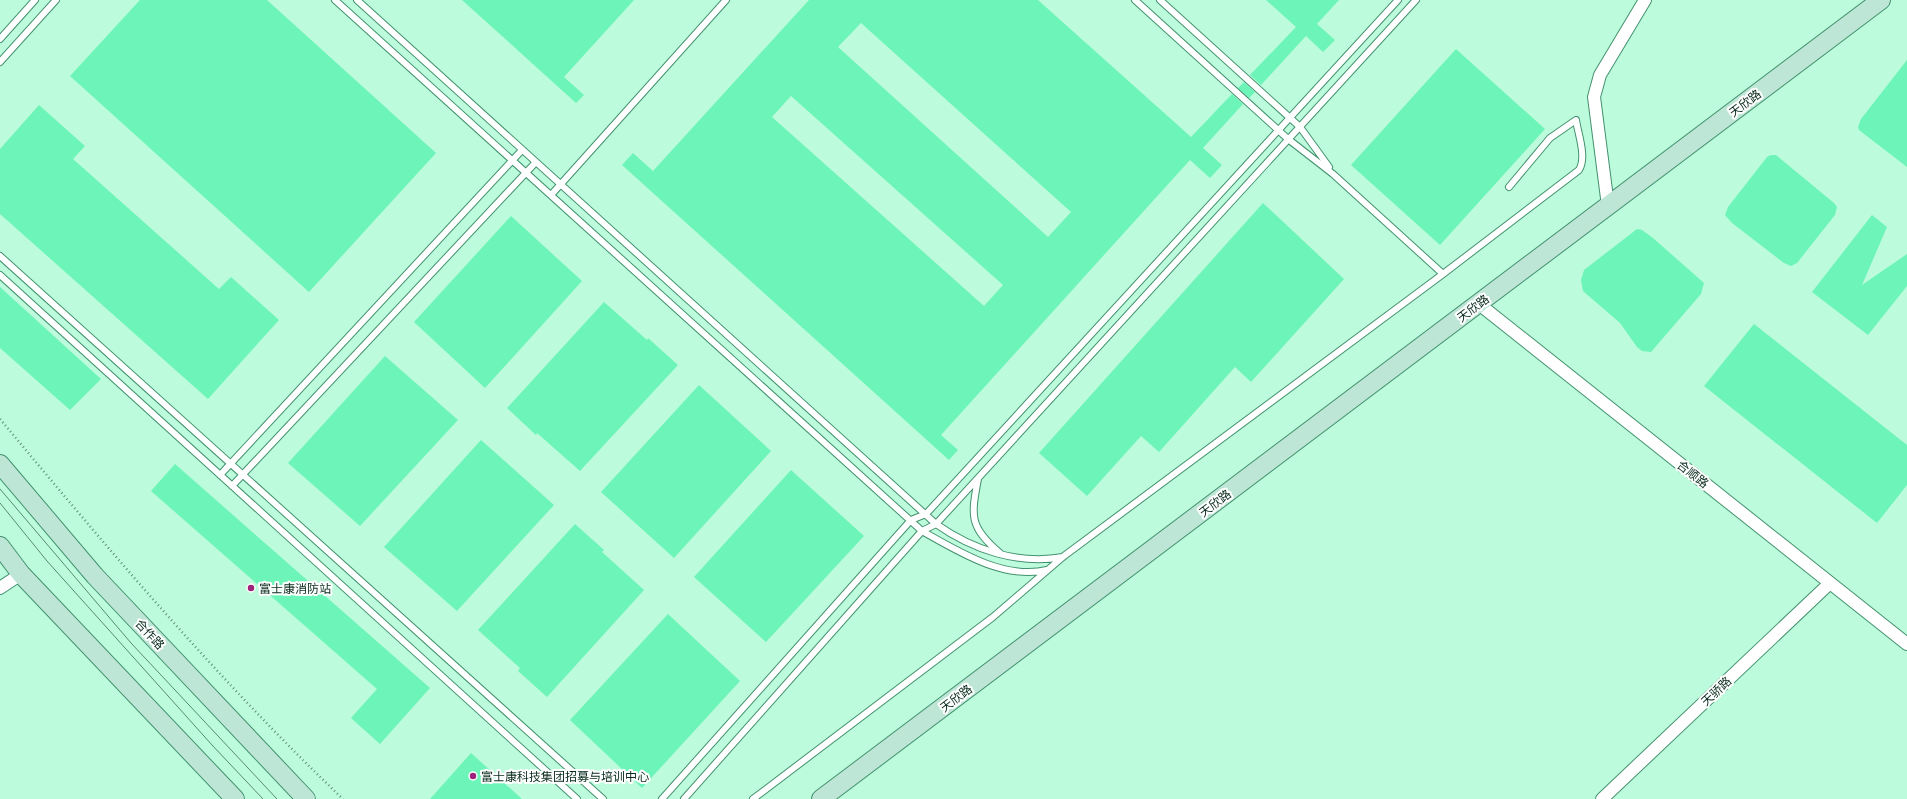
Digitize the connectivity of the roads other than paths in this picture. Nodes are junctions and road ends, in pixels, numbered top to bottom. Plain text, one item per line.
1 (36, 0) edge
2 (56, 0) edge
3 (335, 0) edge
4 (356, 0) edge
5 (726, 0) edge
6 (1135, 0) edge
7 (1160, 0) edge
8 (1398, 0) edge
9 (1416, 0) edge
10 (1645, 0) edge
11 (1882, 0) edge
12 (0, 39) edge
13 (0, 62) edge
14 (1290, 118) junction
15 (1300, 127) junction
16 (1279, 130) junction
17 (1288, 139) junction
18 (522, 150) junction
19 (512, 160) junction
20 (536, 162) junction
21 (526, 173) junction
22 (1333, 174) junction
23 (560, 184) junction
24 (1509, 187) dead end
25 (551, 195) junction
26 (1608, 206) junction
27 (0, 256) edge
28 (1443, 274) junction
29 (0, 275) edge
30 (1479, 304) junction
31 (0, 464) edge
32 (230, 464) junction
33 (220, 475) junction
34 (243, 475) junction
35 (978, 478) junction
36 (232, 486) junction
37 (926, 514) junction
38 (911, 520) junction
39 (936, 524) junction
40 (922, 531) junction
41 (0, 546) edge
42 (1003, 555) junction
43 (1064, 556) junction
44 (22, 574) junction
45 (1830, 583) junction
46 (0, 588) edge
47 (1907, 644) edge
48 (235, 799) edge
49 (306, 799) edge
50 (577, 799) edge
51 (603, 799) edge
52 (662, 799) edge
53 (684, 799) edge
54 (753, 799) edge
55 (821, 799) edge
56 (1602, 799) edge

1 - 12 lane
2 - 13 lane
3 - 19 lane
4 - 18 lane
5 - 23 lane
6 - 16 lane
7 - 14 lane
8 - 14 lane
9 - 15 lane
10 - 26 street
11 - 26 street, 天欣路
14 - 15 lane
14 - 16 lane
15 - 17 lane
15 - 22 lane
16 - 17 lane
16 - 37 lane
17 - 22 lane
17 - 35 lane
18 - 19 lane
18 - 20 lane
19 - 21 lane
19 - 32 lane
20 - 21 lane
20 - 23 lane
21 - 25 lane
21 - 34 lane
22 - 28 lane
23 - 25 lane
23 - 37 lane
24 - 28 lane
25 - 38 lane
26 - 30 street, 天欣路
27 - 32 lane
28 - 43 lane
29 - 33 lane
30 - 45 street, 合顺路
30 - 55 street, 天欣路
31 - 49 street, 合作路
32 - 33 lane
32 - 34 lane
33 - 36 lane
34 - 36 lane
34 - 51 lane
35 - 39 lane
35 - 42 lane
36 - 50 lane
37 - 38 lane
37 - 39 lane
38 - 40 lane
38 - 52 lane
39 - 40 lane
39 - 42 lane
40 - 43 lane
40 - 53 lane
41 - 44 street
42 - 43 lane
43 - 54 lane
44 - 46 street
44 - 48 street
45 - 47 street, 合顺路
45 - 56 street, 天骄路

